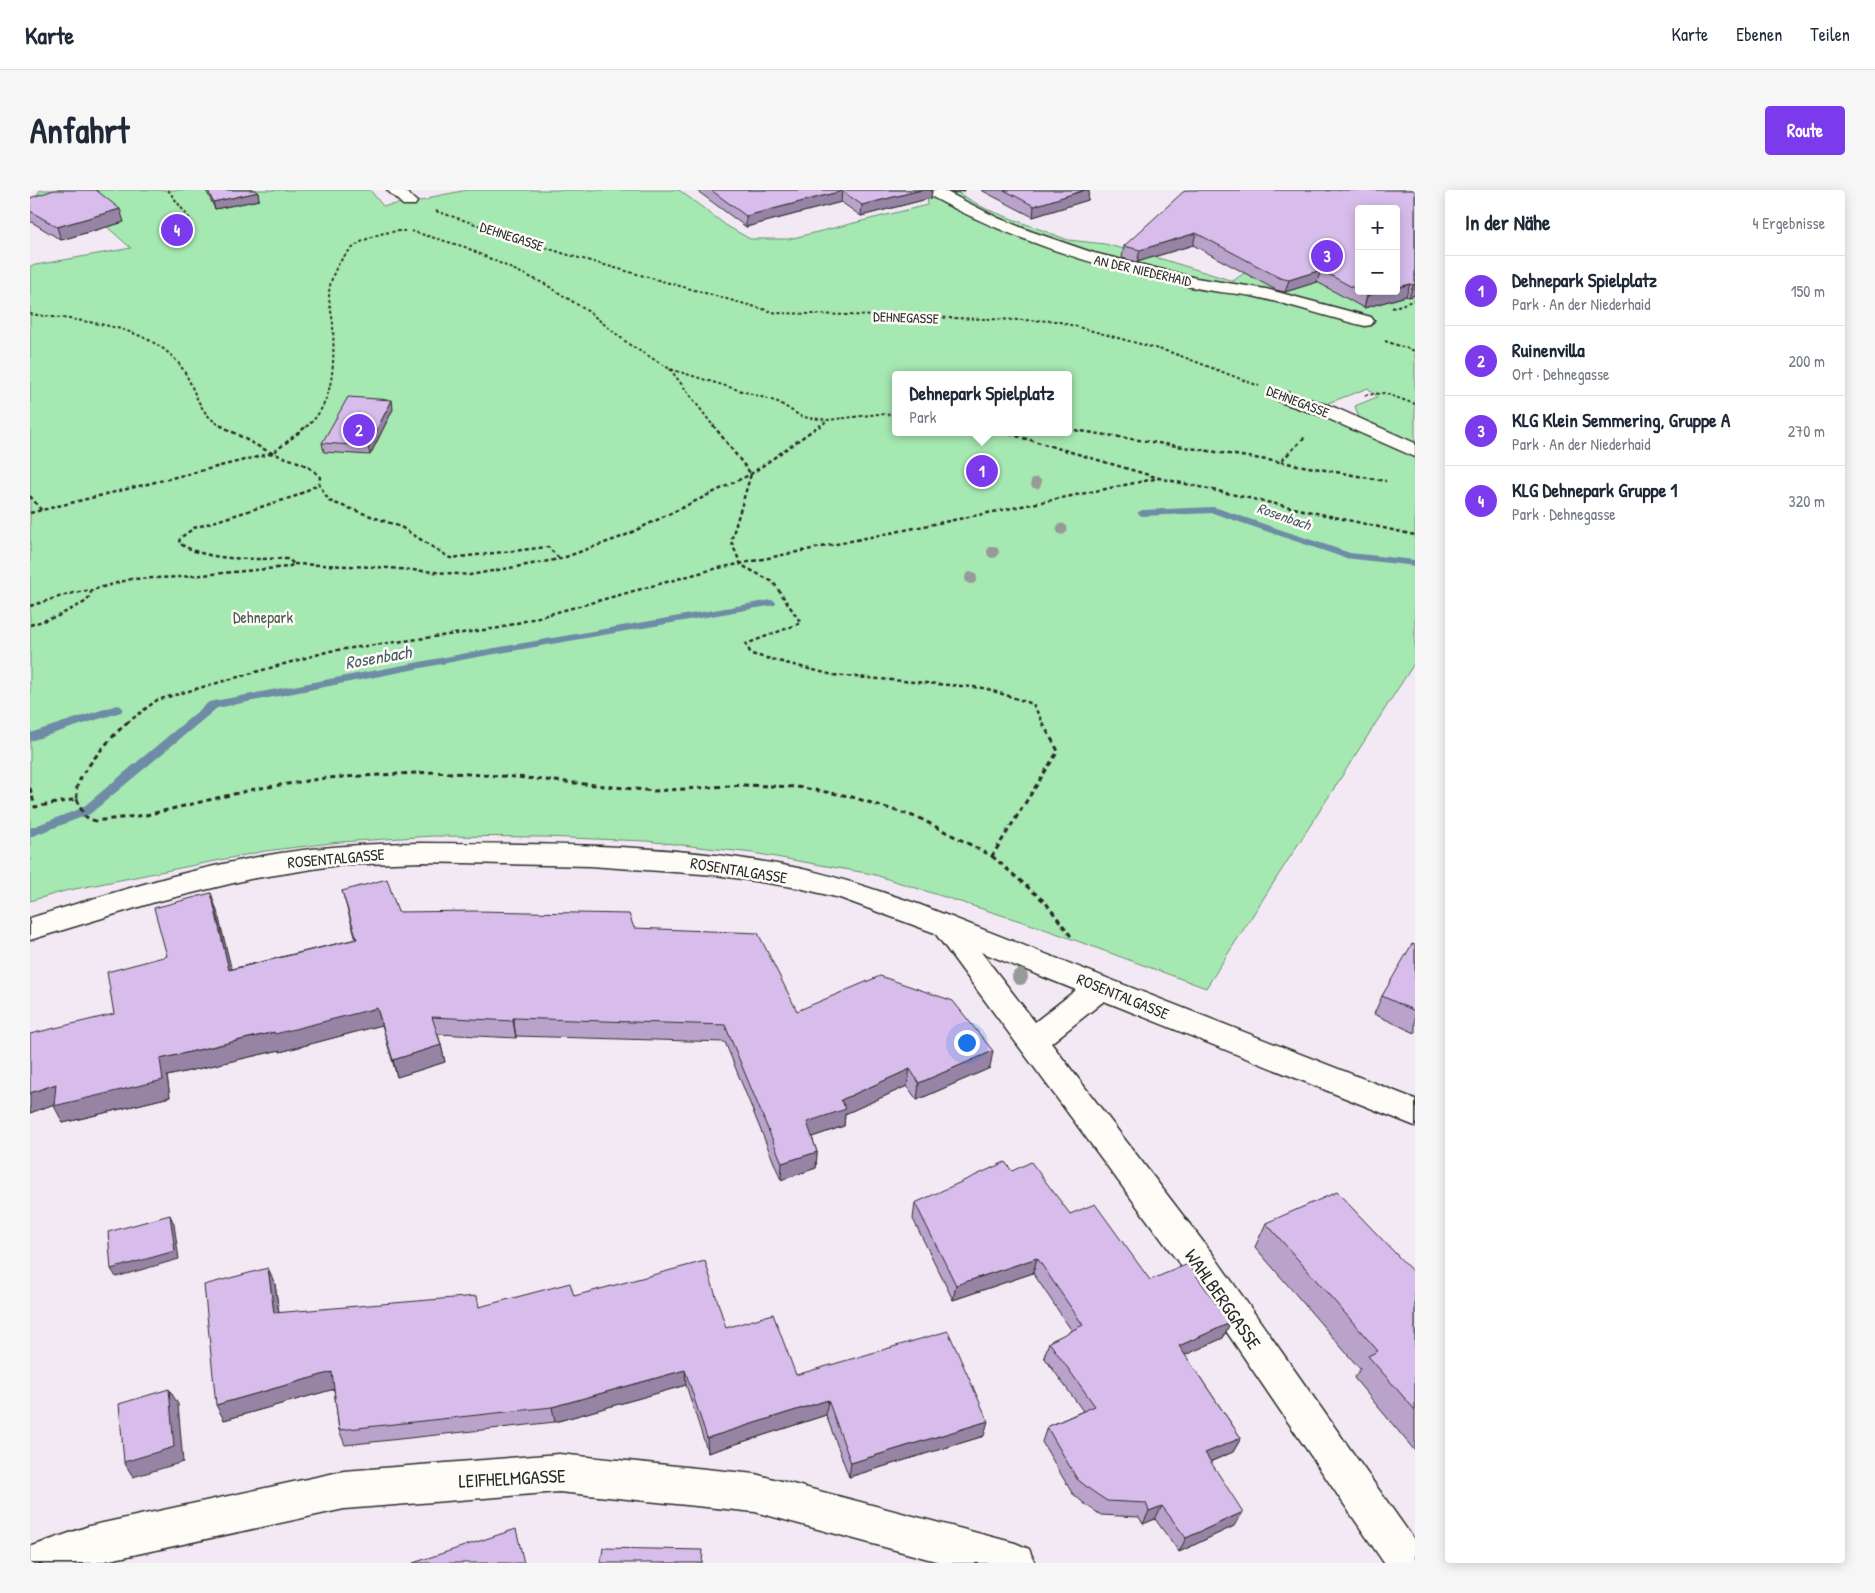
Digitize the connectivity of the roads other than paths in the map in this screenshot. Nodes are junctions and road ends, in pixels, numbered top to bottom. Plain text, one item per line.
1 (395, 190) edge
2 (931, 190) edge
3 (409, 202) road end
4 (1365, 322) dead end
5 (1287, 398) road end
6 (1415, 451) edge
7 (946, 926) junction
8 (30, 929) edge
9 (1092, 984) junction
10 (1033, 1040) junction
11 (1415, 1113) edge
12 (38, 1563) edge
13 (1015, 1563) edge
14 (1408, 1563) edge

1 - 3 street
2 - 4 street, AN DER NIEDERHAID
5 - 6 street, DEHNEGASSE
7 - 8 street, ROSENTALGASSE
7 - 9 street, ROSENTALGASSE
7 - 10 street, WAHLBERGGASSE
9 - 10 street
9 - 11 street, ROSENTALGASSE
10 - 14 street, WAHLBERGGASSE
12 - 13 street, LEIFHELMGASSE

